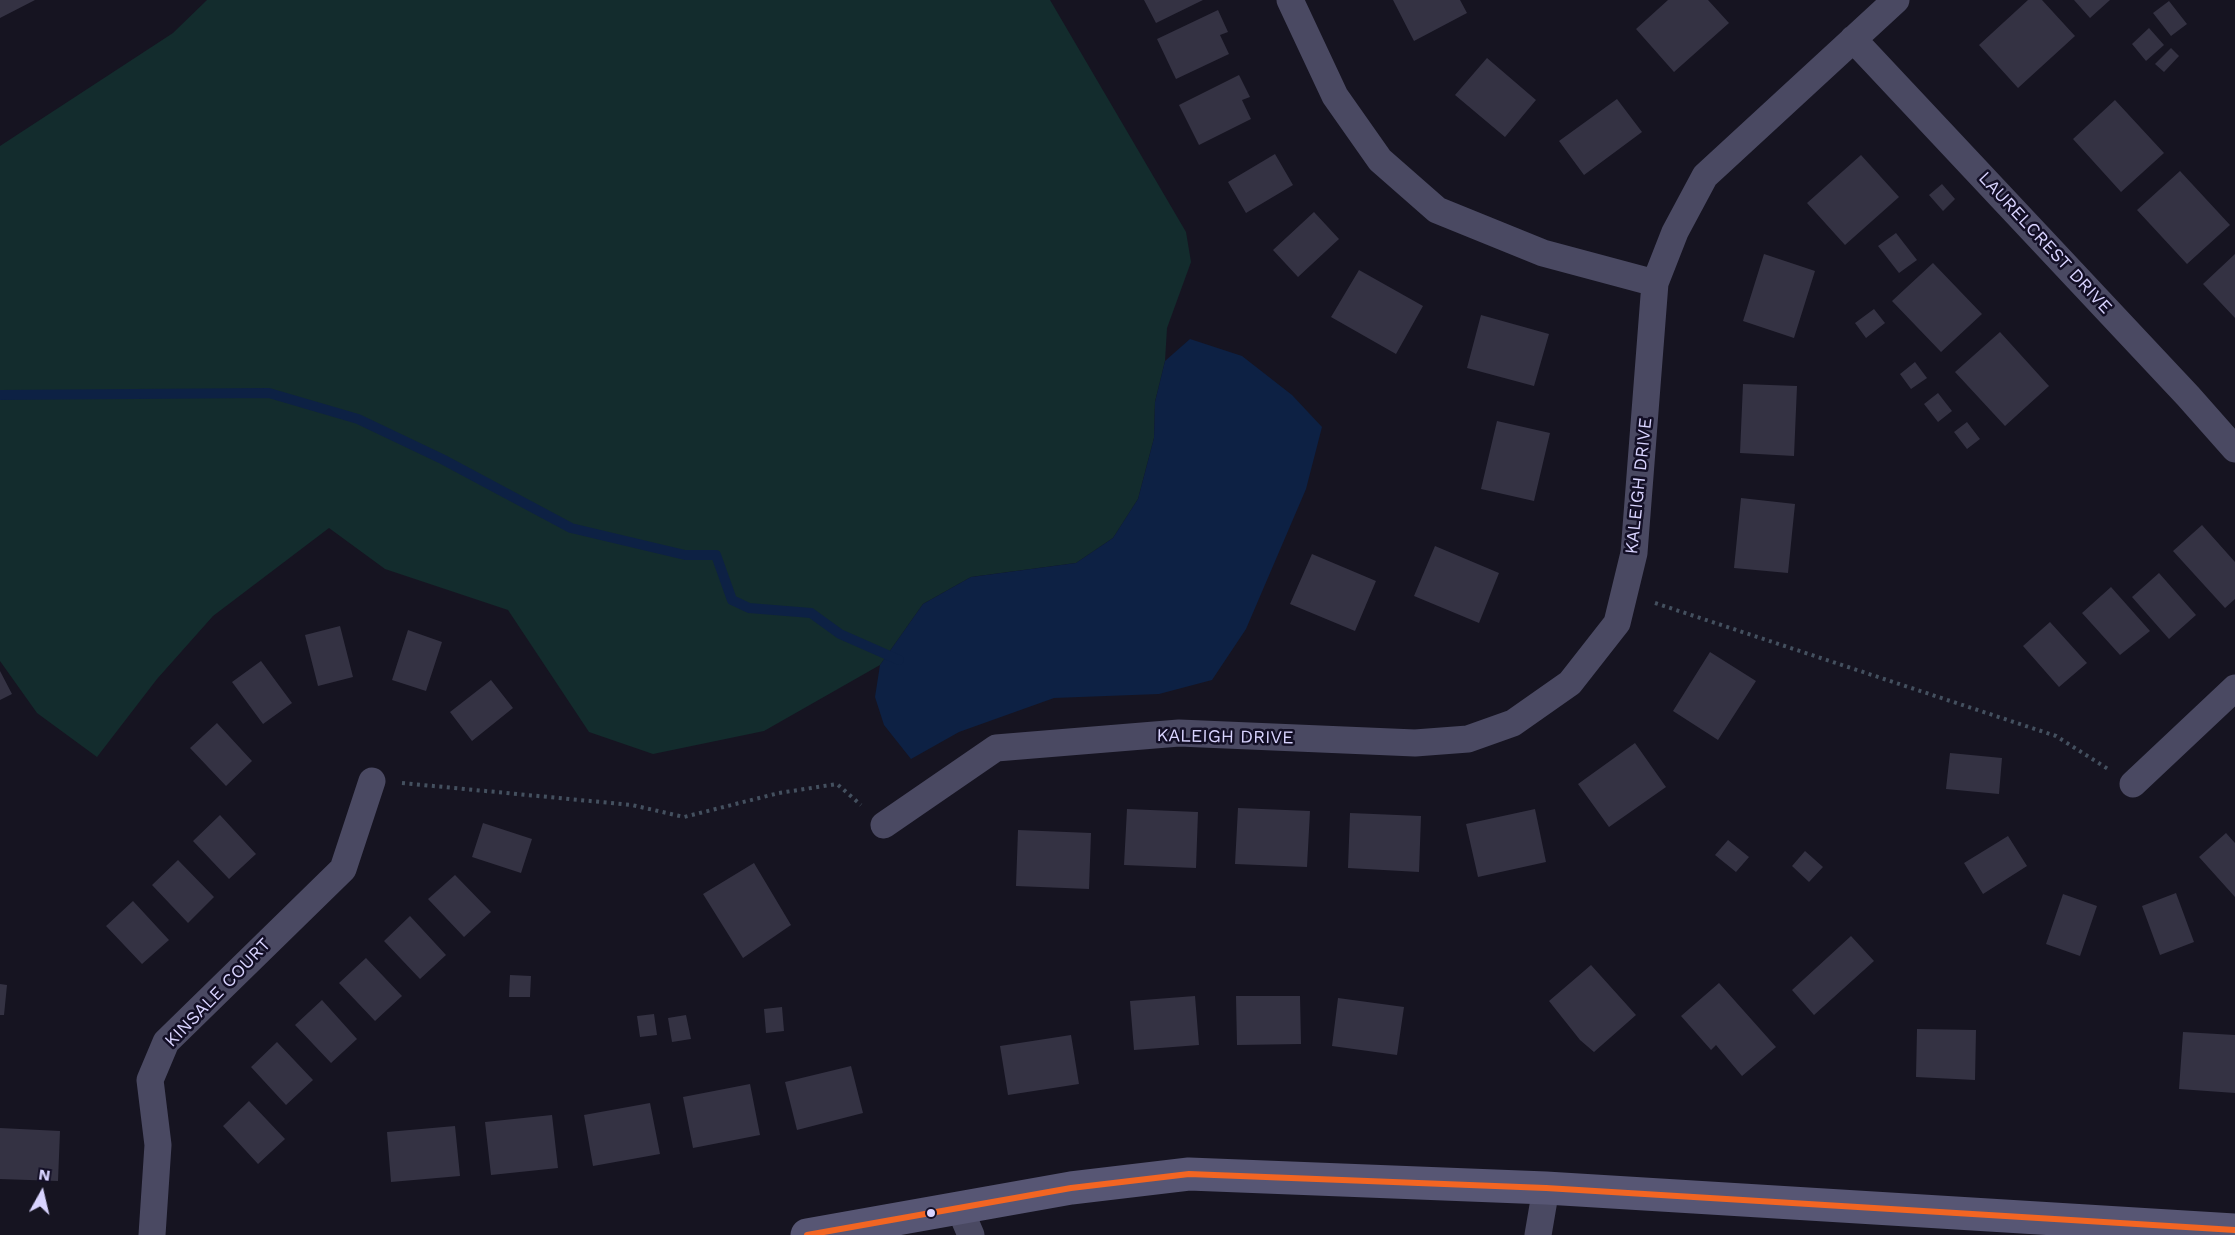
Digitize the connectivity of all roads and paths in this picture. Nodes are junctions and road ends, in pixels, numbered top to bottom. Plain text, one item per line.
1 (1290, 0) edge
2 (1896, 0) edge
3 (1853, 39) junction
4 (1654, 284) junction
5 (2235, 450) edge
6 (1623, 592) junction
7 (2235, 688) edge
8 (372, 781) joint
9 (2133, 784) joint
10 (884, 825) joint
11 (1546, 1188) junction
12 (965, 1221) edge
13 (2235, 1230) edge
14 (152, 1235) edge
15 (807, 1235) edge
16 (1538, 1235) edge

1 - 4 street
2 - 3 street, KALEIGH DRIVE
3 - 4 street, KALEIGH DRIVE
3 - 5 street, LAURELCREST DRIVE
4 - 6 street, KALEIGH DRIVE
6 - 9 path
6 - 10 street, KALEIGH DRIVE
7 - 9 street
8 - 10 path
8 - 14 street, KINSALE COURT
11 - 12 main road
11 - 13 main road
11 - 16 street
12 - 15 main road

